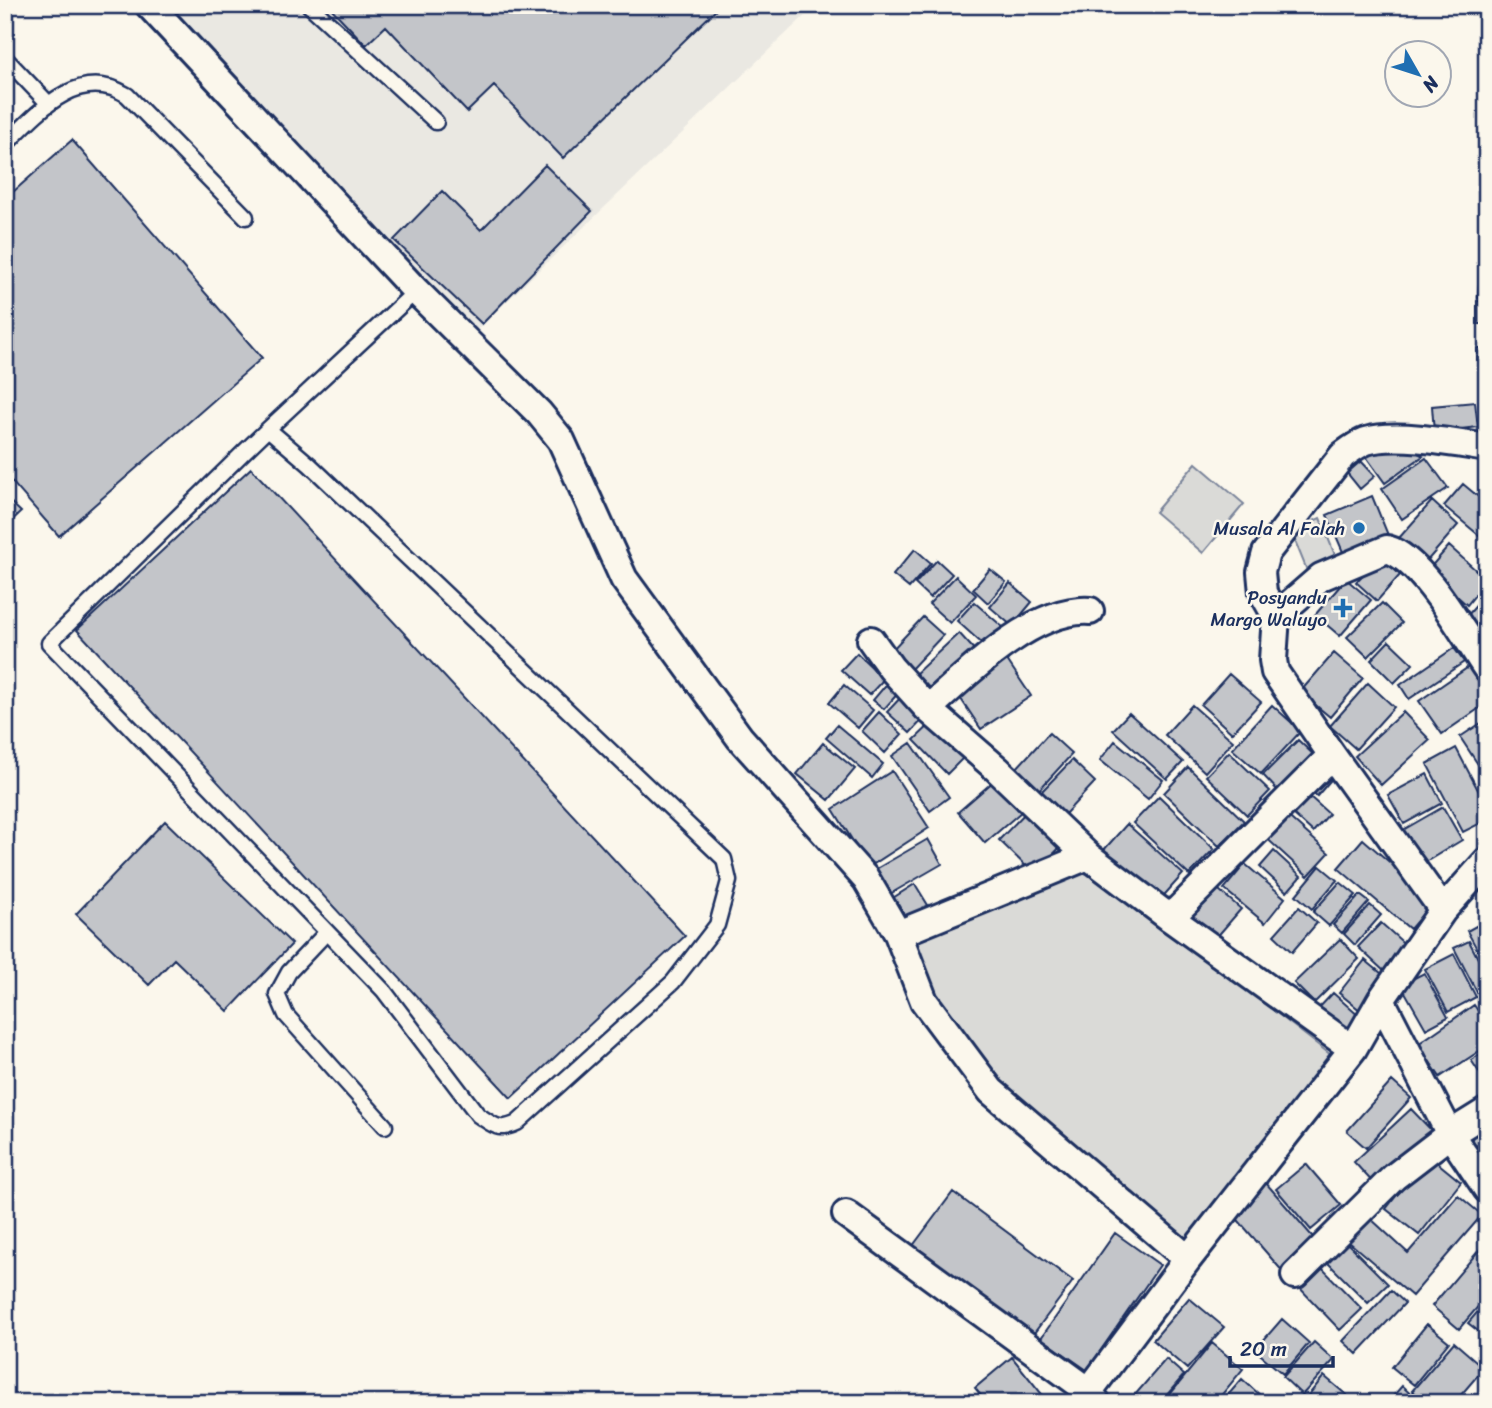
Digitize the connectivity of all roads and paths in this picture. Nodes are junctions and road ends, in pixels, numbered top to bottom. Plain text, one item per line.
1 (149, 5) edge
2 (309, 5) edge
3 (5, 58) edge
4 (47, 102) junction
5 (436, 122) dead end
6 (5, 145) edge
7 (246, 217) dead end
8 (416, 291) junction
9 (268, 429) junction
10 (1487, 448) edge
11 (1090, 611) dead end
12 (1276, 615) junction
13 (871, 640) dead end
14 (1487, 669) edge
15 (928, 709) junction
16 (1332, 755) junction
17 (1088, 856) junction
18 (1487, 861) edge
19 (1443, 910) junction
20 (1170, 918) junction
21 (326, 933) junction
22 (898, 934) junction
23 (1381, 1000) junction
24 (1353, 1049) junction
25 (1487, 1111) edge
26 (385, 1126) dead end
27 (1450, 1134) junction
28 (1487, 1189) edge
29 (846, 1214) dead end
30 (1188, 1259) junction
31 (1295, 1275) dead end
32 (1093, 1397) edge

1 - 8 street
2 - 5 lane
3 - 4 lane
4 - 6 lane
4 - 7 lane
8 - 9 lane
8 - 22 street
9 - 21 lane
9 - 21 lane
10 - 12 street
11 - 15 street
12 - 14 street
12 - 16 street
13 - 15 street
15 - 17 street
16 - 19 street
16 - 20 street
17 - 20 street
17 - 22 street
18 - 19 street
19 - 23 street
20 - 24 street
21 - 26 lane
22 - 30 street
23 - 24 street
23 - 27 street
24 - 30 street
25 - 27 street
27 - 28 street
27 - 31 street
29 - 32 street
30 - 32 street

